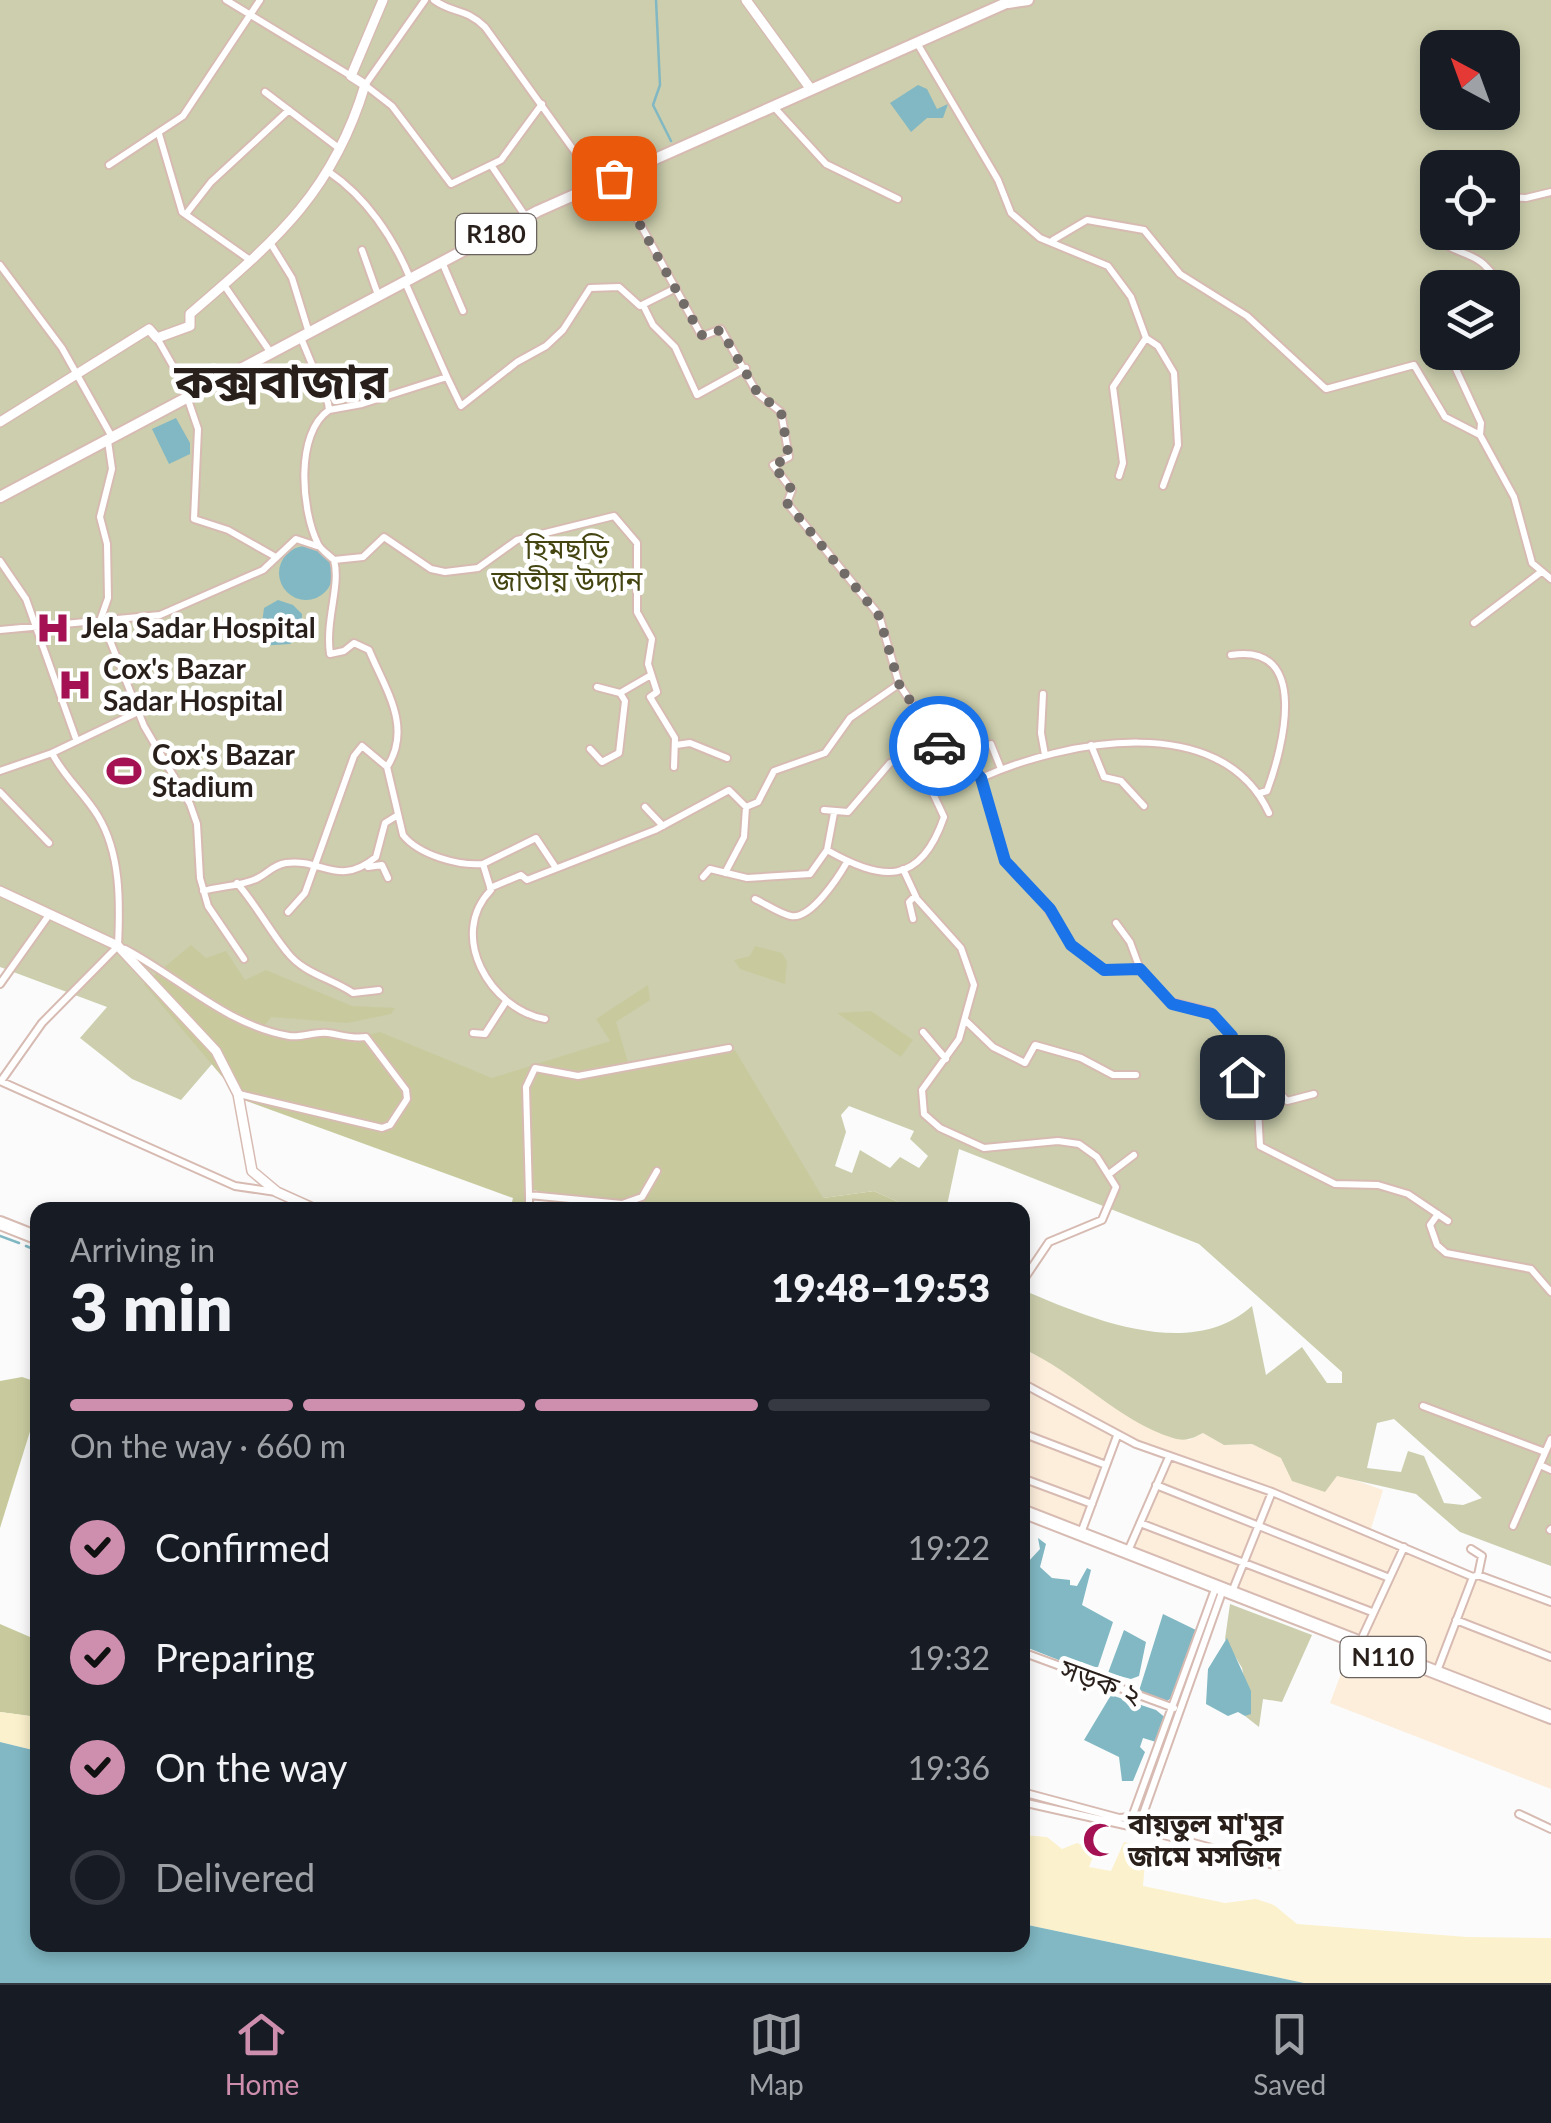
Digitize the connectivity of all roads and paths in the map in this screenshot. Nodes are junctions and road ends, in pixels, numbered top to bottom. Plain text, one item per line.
1 (226, 0) edge
2 (260, 0) edge
3 (383, 0) edge
4 (425, 0) edge
5 (434, 0) edge
6 (746, 0) edge
7 (1028, 0) edge
8 (1009, 1) edge
9 (251, 18) junction
10 (916, 42) junction
11 (351, 76) junction
12 (365, 85) junction
13 (810, 88) junction
14 (265, 92) dead end
15 (542, 104) junction
16 (772, 104) junction
17 (289, 110) junction
18 (159, 134) junction
19 (341, 150) junction
20 (109, 165) dead end
21 (491, 165) junction
22 (329, 172) junction
23 (614, 178) junction
24 (598, 185) junction
25 (1551, 192) edge
26 (1520, 196) edge
27 (898, 199) dead end
28 (186, 214) junction
29 (526, 217) junction
30 (1053, 240) junction
31 (271, 244) junction
32 (362, 250) dead end
33 (1449, 250) edge
34 (250, 260) junction
35 (442, 262) junction
36 (0, 266) edge
37 (1488, 270) edge
38 (408, 280) junction
39 (224, 285) junction
40 (676, 288) junction
41 (378, 296) junction
42 (643, 305) junction
43 (463, 311) dead end
44 (305, 335) junction
45 (157, 338) junction
46 (1146, 338) junction
47 (271, 353) junction
48 (746, 368) junction
49 (1456, 370) edge
50 (79, 376) junction
51 (448, 377) junction
52 (187, 397) junction
53 (328, 410) junction
54 (0, 422) edge
55 (1480, 435) junction
56 (110, 438) junction
57 (1119, 476) dead end
58 (1163, 486) dead end
59 (0, 497) edge
60 (318, 546) junction
61 (274, 556) junction
62 (334, 560) junction
63 (0, 561) edge
64 (1541, 572) junction
65 (1551, 579) edge
66 (101, 618) junction
67 (1474, 623) dead end
68 (37, 626) junction
69 (0, 630) edge
70 (1230, 654) dead end
71 (652, 675) junction
72 (899, 684) junction
73 (597, 687) dead end
74 (620, 693) junction
75 (1043, 694) dead end
76 (138, 712) junction
77 (76, 739) junction
78 (991, 744) dead end
79 (1091, 744) junction
80 (676, 745) junction
81 (590, 749) dead end
82 (929, 750) junction
83 (52, 753) junction
84 (1045, 756) junction
85 (727, 758) dead end
86 (674, 766) dead end
87 (387, 767) junction
88 (1001, 769) junction
89 (0, 771) edge
90 (981, 778) junction
91 (0, 792) edge
92 (1260, 794) junction
93 (645, 806) dead end
94 (1144, 806) dead end
95 (746, 807) junction
96 (824, 810) dead end
97 (834, 813) junction
98 (1269, 814) dead end
99 (398, 815) junction
100 (663, 826) junction
101 (49, 843) dead end
102 (827, 850) junction
103 (847, 862) junction
104 (483, 864) junction
105 (314, 865) junction
106 (363, 865) junction
107 (556, 868) junction
108 (903, 869) junction
109 (725, 873) junction
110 (703, 877) dead end
111 (388, 878) dead end
112 (237, 882) junction
113 (490, 888) junction
114 (0, 891) edge
115 (203, 891) junction
116 (915, 896) junction
117 (755, 899) dead end
118 (288, 912) dead end
119 (49, 915) junction
120 (914, 919) dead end
121 (1116, 923) dead end
122 (118, 946) junction
123 (244, 959) dead end
124 (1140, 969) junction
125 (0, 984) edge
126 (379, 990) dead end
127 (506, 1002) junction
128 (546, 1020) dead end
129 (964, 1020) junction
130 (473, 1032) dead end
131 (923, 1032) dead end
132 (729, 1048) dead end
133 (946, 1058) junction
134 (1136, 1075) dead end
135 (1, 1081) edge
136 (238, 1094) junction
137 (1314, 1094) dead end
138 (1256, 1103) junction
139 (1134, 1155) dead end
140 (658, 1171) dead end
141 (1109, 1174) junction
142 (277, 1192) junction
143 (529, 1195) junction
144 (299, 1202) edge
145 (529, 1202) edge
146 (601, 1202) edge
147 (628, 1202) edge
148 (1438, 1214) junction
149 (1448, 1221) dead end
150 (0, 1223) edge
151 (30, 1235) edge
152 (1030, 1270) edge
153 (1551, 1292) edge
154 (1030, 1387) edge
155 (1424, 1406) dead end
156 (1030, 1435) edge
157 (1117, 1436) junction
158 (1551, 1439) edge
159 (1546, 1452) junction
160 (1169, 1457) junction
161 (1106, 1465) junction
162 (1540, 1465) junction
163 (1551, 1470) edge
164 (1030, 1481) edge
165 (1156, 1485) junction
166 (1272, 1492) junction
167 (1092, 1504) junction
168 (1030, 1518) edge
169 (1030, 1518) edge
170 (1140, 1524) junction
171 (1258, 1526) junction
172 (1513, 1526) dead end
173 (1080, 1534) junction
174 (1100, 1545) junction
175 (1404, 1547) junction
176 (1471, 1548) dead end
177 (1127, 1552) junction
178 (1244, 1563) junction
179 (1476, 1576) junction
180 (1387, 1577) junction
181 (1221, 1591) junction
182 (1551, 1602) edge
183 (1372, 1612) junction
184 (1456, 1620) junction
185 (1360, 1643) junction
186 (1030, 1655) edge
187 (1551, 1657) edge
188 (1436, 1672) junction
189 (1176, 1709) junction
190 (1547, 1719) edge
191 (1030, 1794) edge
192 (1030, 1804) edge
193 (1520, 1814) dead end
194 (1132, 1817) junction
195 (1138, 1828) junction
196 (1551, 1829) edge
197 (1278, 1866) dead end

1 - 9 street
2 - 9 street
3 - 11 street
4 - 12 street
5 - 15 street
6 - 13 street
7 - 8 main road, R180
8 - 10 main road, R180
9 - 11 street
9 - 18 street
10 - 13 main road, R180
10 - 30 street
11 - 12 street
12 - 19 street
12 - 21 street
13 - 16 main road, R180
14 - 17 street
15 - 21 street
15 - 24 street
16 - 23 main road, R180
16 - 27 street
17 - 19 street
17 - 28 street
18 - 20 street
18 - 28 street
19 - 22 street
21 - 29 street
22 - 31 street
22 - 38 street
23 - 24 main road, R180
23 - 40 street
24 - 29 main road, R180
25 - 26 street
28 - 34 street
29 - 35 main road, R180
30 - 46 street
30 - 55 street
31 - 34 street
31 - 44 street
32 - 41 street
33 - 37 street
34 - 39 street
35 - 38 main road, R180
35 - 43 street
36 - 50 street
38 - 41 main road, R180
38 - 51 street
39 - 45 street
39 - 47 street
40 - 42 street
40 - 48 street
41 - 44 main road, R180
42 - 48 street
42 - 51 street
44 - 47 main road, R180
44 - 53 street
45 - 50 street
45 - 52 street
46 - 57 street
46 - 58 street
47 - 52 main road, R180
48 - 72 street
49 - 55 street
50 - 54 street
50 - 56 street
51 - 53 street
52 - 56 main road, R180
52 - 61 street
53 - 60 street
55 - 64 street
56 - 59 main road, R180
56 - 66 street
60 - 61 street
60 - 62 street
61 - 66 street
62 - 71 street
62 - 87 street
63 - 68 street
64 - 65 street
64 - 67 street
66 - 68 street
66 - 76 street
68 - 69 street
68 - 77 street
70 - 92 street
71 - 74 street
71 - 80 street
72 - 82 street
72 - 95 street
73 - 74 street
74 - 81 street
75 - 84 street
76 - 77 street
76 - 115 street
77 - 83 street
78 - 88 street
79 - 84 street
79 - 92 street
79 - 94 street
80 - 85 street
80 - 86 street
82 - 90 street
82 - 97 street
82 - 108 street
83 - 89 street
83 - 122 street
84 - 88 street
87 - 99 street
87 - 105 street
88 - 90 street
90 - 124 street
91 - 101 street
92 - 98 street
93 - 100 street
95 - 100 street
95 - 109 street
96 - 97 street
97 - 102 street
99 - 104 street
99 - 106 street
100 - 107 street
102 - 103 street
102 - 109 street
103 - 108 street
103 - 117 street
104 - 107 street
104 - 113 street
105 - 106 street
105 - 112 street
105 - 118 street
106 - 111 street
107 - 113 street
108 - 116 street
109 - 110 street
112 - 115 street
112 - 126 street
113 - 127 street
114 - 119 street
115 - 123 street
116 - 120 street
116 - 129 street
119 - 122 street
119 - 125 street
121 - 124 street
122 - 135 street
122 - 136 street
122 - 136 street
124 - 138 street
127 - 128 street
127 - 130 street
129 - 133 street
129 - 134 street
131 - 133 street
132 - 143 street
133 - 141 street
135 - 142 street
136 - 142 street
137 - 138 street
138 - 148 street
139 - 141 street
140 - 147 street
141 - 152 street
142 - 144 street
143 - 145 street
143 - 146 street
148 - 149 street
148 - 153 street
150 - 151 highway
154 - 157 street
155 - 159 street
156 - 161 street
157 - 160 street
157 - 161 street
158 - 159 street
159 - 162 street
160 - 165 street
160 - 166 street
161 - 167 street
162 - 163 street
162 - 172 street
164 - 167 street
165 - 170 street
165 - 171 street
166 - 171 street
166 - 175 street
167 - 173 street
168 - 173 highway, N110
169 - 174 highway, N110
170 - 177 street
170 - 178 street
171 - 178 street
171 - 180 street
173 - 174 highway, N110
174 - 177 highway, N110
174 - 181 highway, N110
175 - 179 street
175 - 180 street
176 - 179 street
177 - 181 highway, N110
178 - 181 street
178 - 183 street
179 - 182 street
179 - 184 street
180 - 183 street
181 - 185 highway, N110
181 - 189 street
181 - 190 highway, N110
183 - 185 street
184 - 187 street
184 - 188 street
185 - 188 highway, N110
186 - 189 street, সড়ক ২
188 - 190 highway, N110
189 - 194 street
189 - 195 street
191 - 194 street
192 - 195 street
193 - 196 street
194 - 195 street
195 - 197 street

